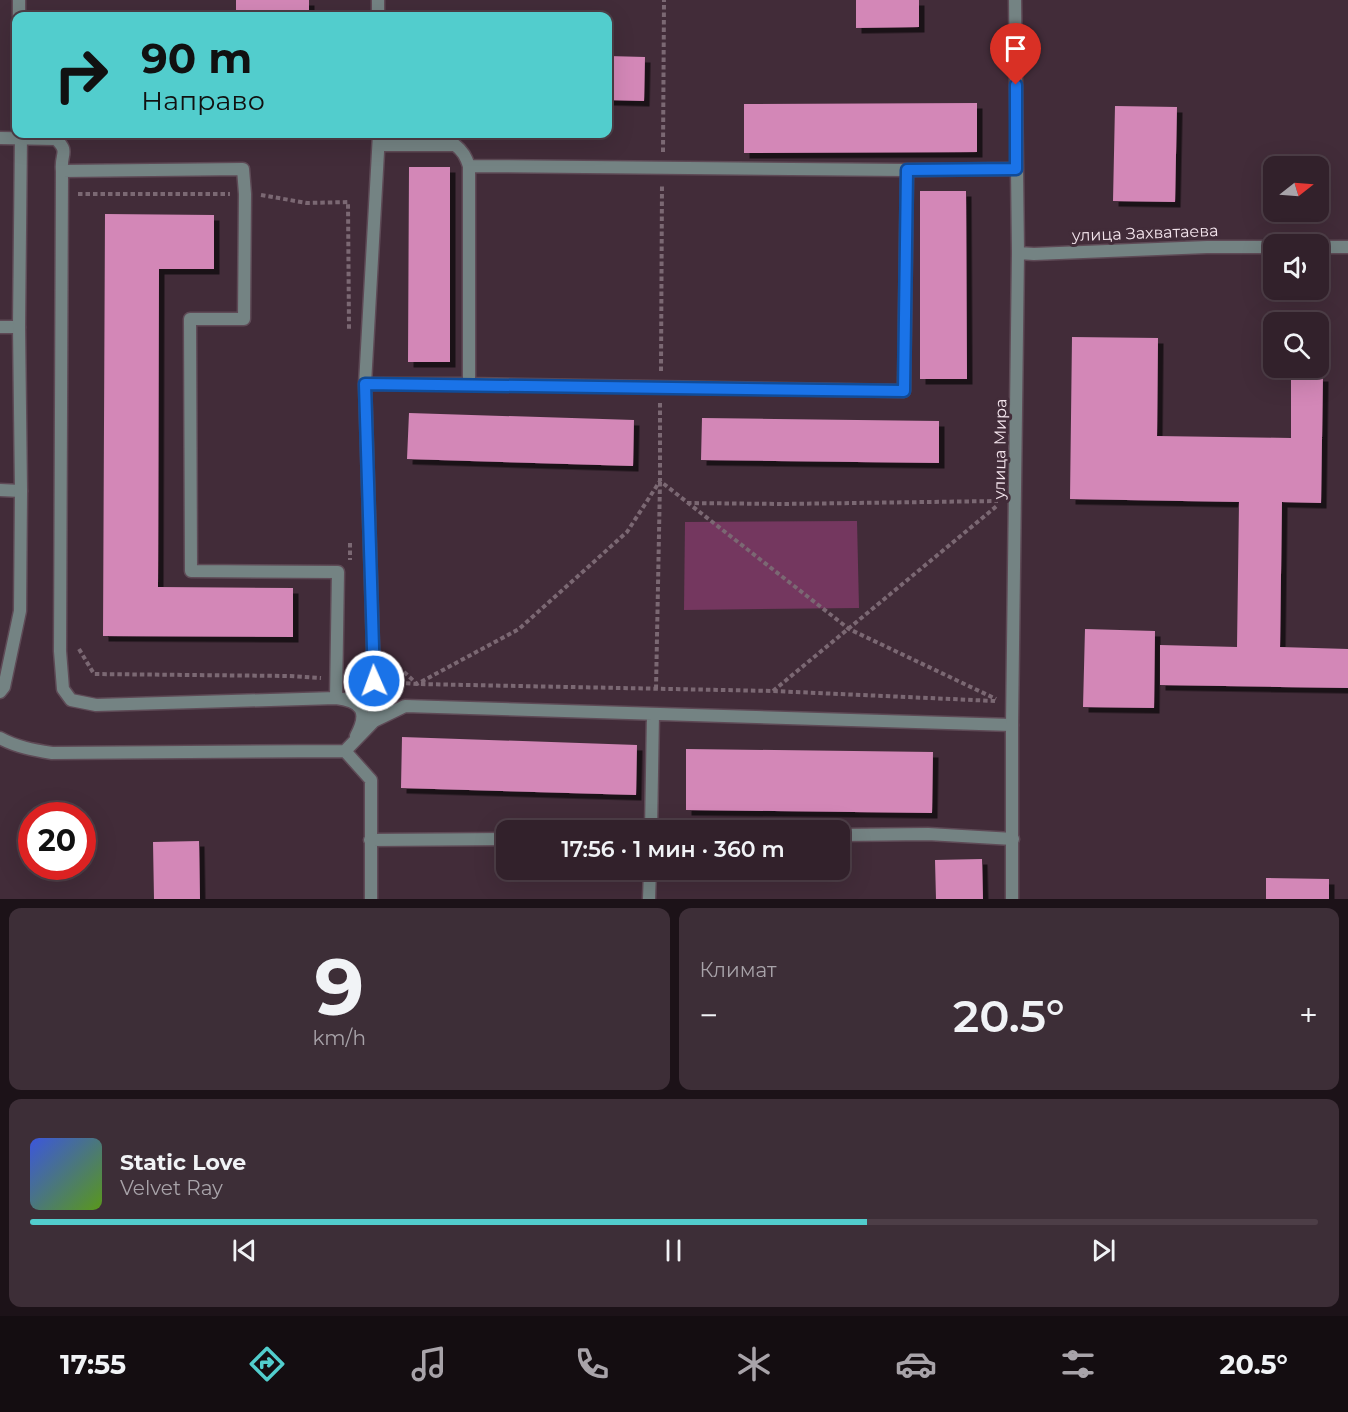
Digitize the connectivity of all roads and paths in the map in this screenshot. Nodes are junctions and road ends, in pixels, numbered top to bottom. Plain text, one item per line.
1 (664, 0) edge
2 (1015, 0) edge
3 (21, 138) edge
4 (44, 138) edge
5 (379, 139) edge
6 (469, 166) junction
7 (662, 168) junction
8 (1016, 169) junction
9 (907, 170) junction
10 (62, 171) junction
11 (76, 194) dead end
12 (245, 194) junction
13 (1263, 247) edge
14 (1329, 247) edge
15 (1348, 247) edge
16 (1018, 253) junction
17 (0, 327) edge
18 (19, 327) junction
19 (349, 334) dead end
20 (365, 384) junction
21 (469, 384) junction
22 (660, 387) junction
23 (660, 481) junction
24 (0, 490) edge
25 (21, 491) junction
26 (687, 503) junction
27 (350, 537) dead end
28 (350, 561) dead end
29 (849, 629) junction
30 (79, 639) dead end
31 (404, 672) dead end
32 (337, 679) junction
33 (374, 681) junction
34 (417, 684) junction
35 (656, 689) junction
36 (773, 691) junction
37 (0, 692) edge
38 (336, 698) junction
39 (653, 714) junction
40 (374, 721) junction
41 (1012, 725) junction
42 (0, 738) edge
43 (347, 749) junction
44 (651, 820) edge
45 (850, 835) edge
46 (496, 839) edge
47 (1013, 839) junction
48 (370, 840) junction
49 (650, 880) edge
50 (370, 899) edge
51 (649, 899) edge
52 (1012, 899) edge

1 - 7 path
2 - 8 street, улица Мира
3 - 18 street
4 - 10 street
5 - 6 street
5 - 20 street
6 - 7 street
6 - 21 street
7 - 9 street
7 - 22 path
8 - 9 street
8 - 16 street, улица Мира
9 - 22 street
10 - 12 street
10 - 38 street
11 - 12 path
12 - 19 path
12 - 32 street
13 - 16 street, улица Захватаева
14 - 15 street
16 - 41 street, улица Мира
17 - 18 street
18 - 25 street
20 - 21 street
20 - 33 street
21 - 22 street
22 - 23 path
23 - 26 path
23 - 34 path
23 - 35 path
24 - 25 street
25 - 37 street
26 - 29 path
26 - 29 path
27 - 28 path
29 - 36 path
29 - 36 path
30 - 32 path
31 - 34 path
32 - 38 street
33 - 34 path
33 - 40 street
34 - 35 path
35 - 36 path
38 - 43 street
39 - 40 street
39 - 41 street
39 - 44 street
40 - 43 street
41 - 47 street, улица Мира
42 - 43 street
43 - 48 street
45 - 47 street
46 - 48 street
47 - 52 street, улица Мира
48 - 50 street
49 - 51 street

